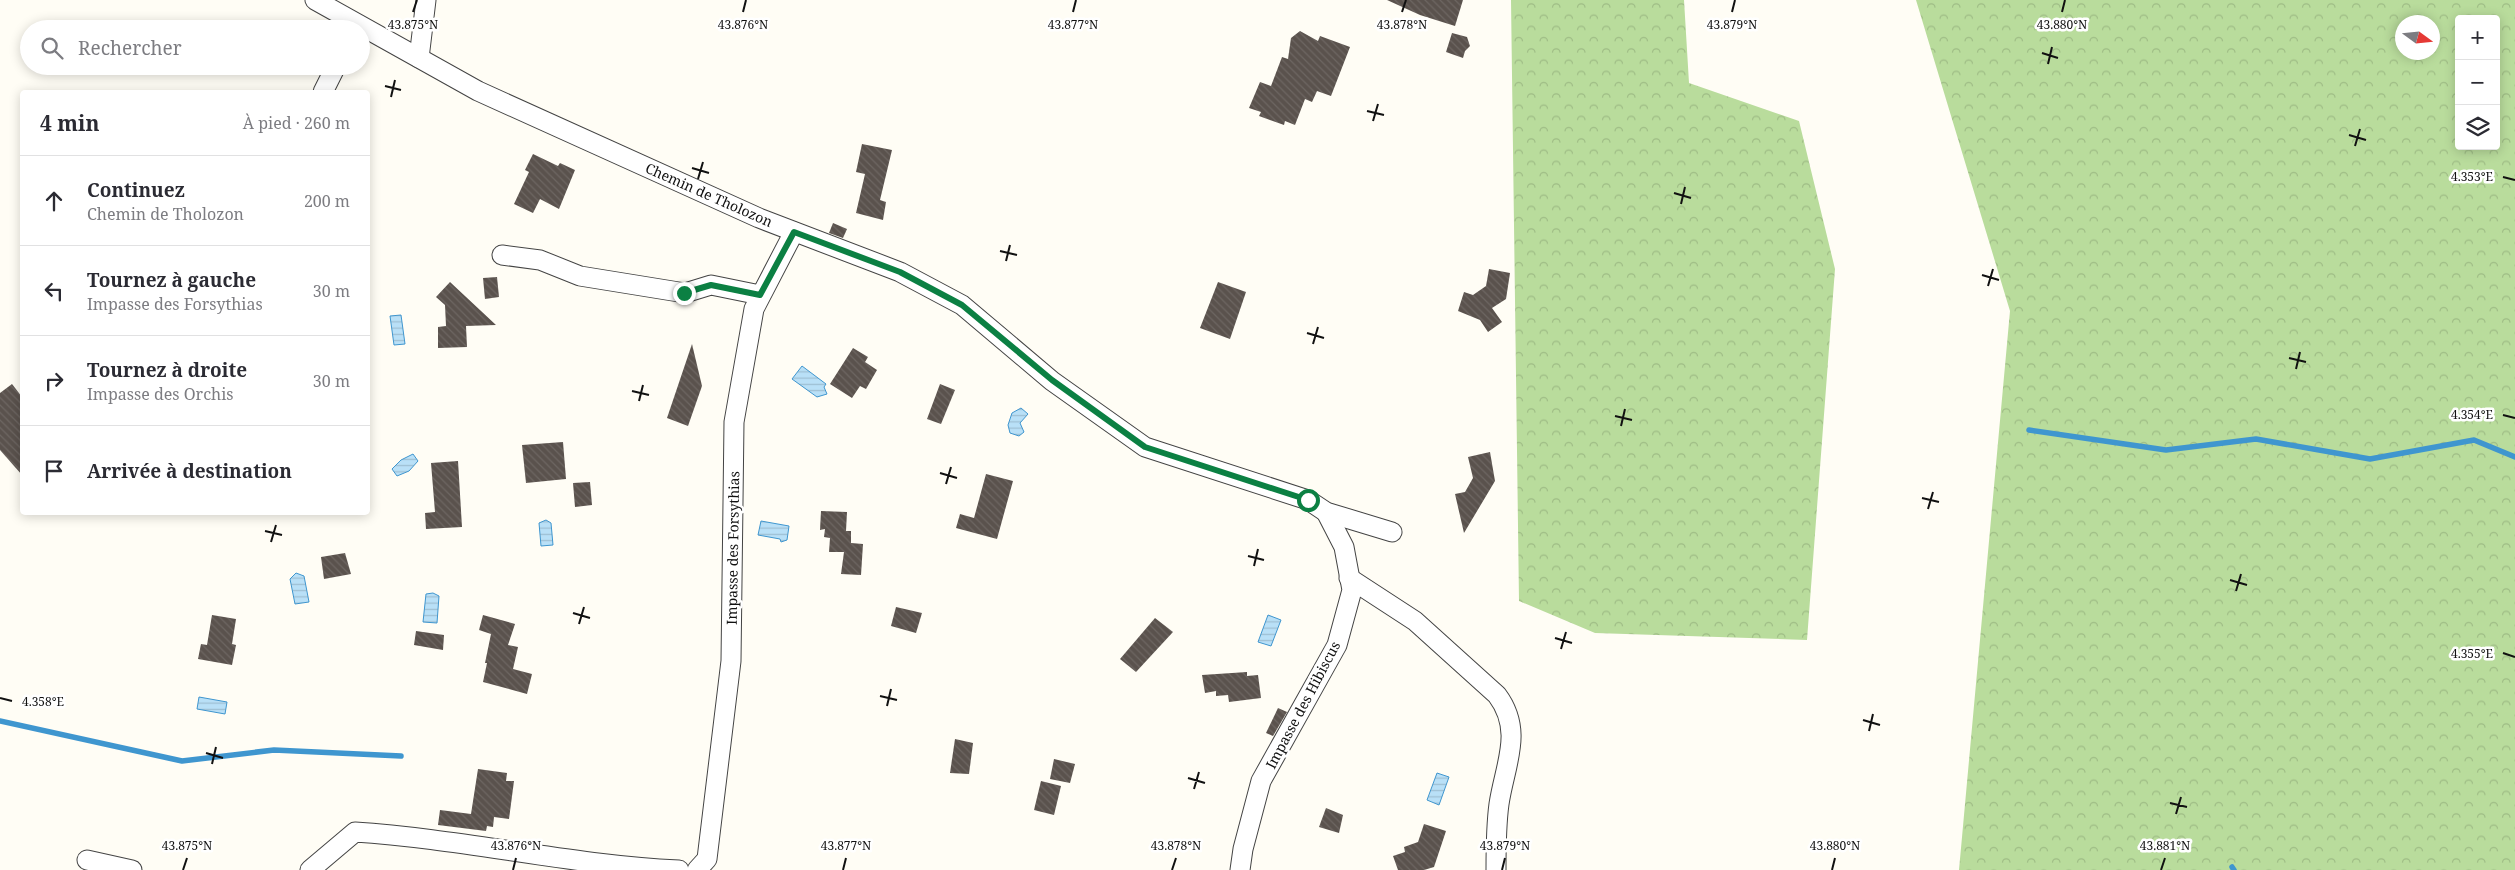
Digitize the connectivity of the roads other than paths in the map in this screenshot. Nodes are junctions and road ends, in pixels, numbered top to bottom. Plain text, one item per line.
1 (315, 0) edge
2 (426, 0) edge
3 (347, 20) edge
4 (370, 33) edge
5 (419, 58) junction
6 (332, 75) edge
7 (325, 90) edge
8 (794, 232) junction
9 (502, 255) dead end
10 (760, 295) junction
11 (1326, 512) junction
12 (1392, 532) dead end
13 (1349, 578) junction
14 (87, 860) dead end
15 (132, 870) edge
16 (310, 870) edge
17 (679, 870) edge
18 (697, 870) edge
19 (1240, 870) edge
20 (1496, 870) edge

1 - 3 street, Chemin de Tholozon
2 - 5 street
4 - 5 street, Chemin de Tholozon
5 - 8 street, Chemin de Tholozon
6 - 7 street
8 - 10 street, Impasse des Forsythias
8 - 11 street, Chemin de Tholozon
9 - 10 street
10 - 18 street, Impasse des Forsythias
11 - 12 street, Chemin de Tholozon
11 - 13 street, Impasse des Hibiscus
13 - 19 street, Impasse des Hibiscus
13 - 20 street
14 - 15 street
16 - 17 street

